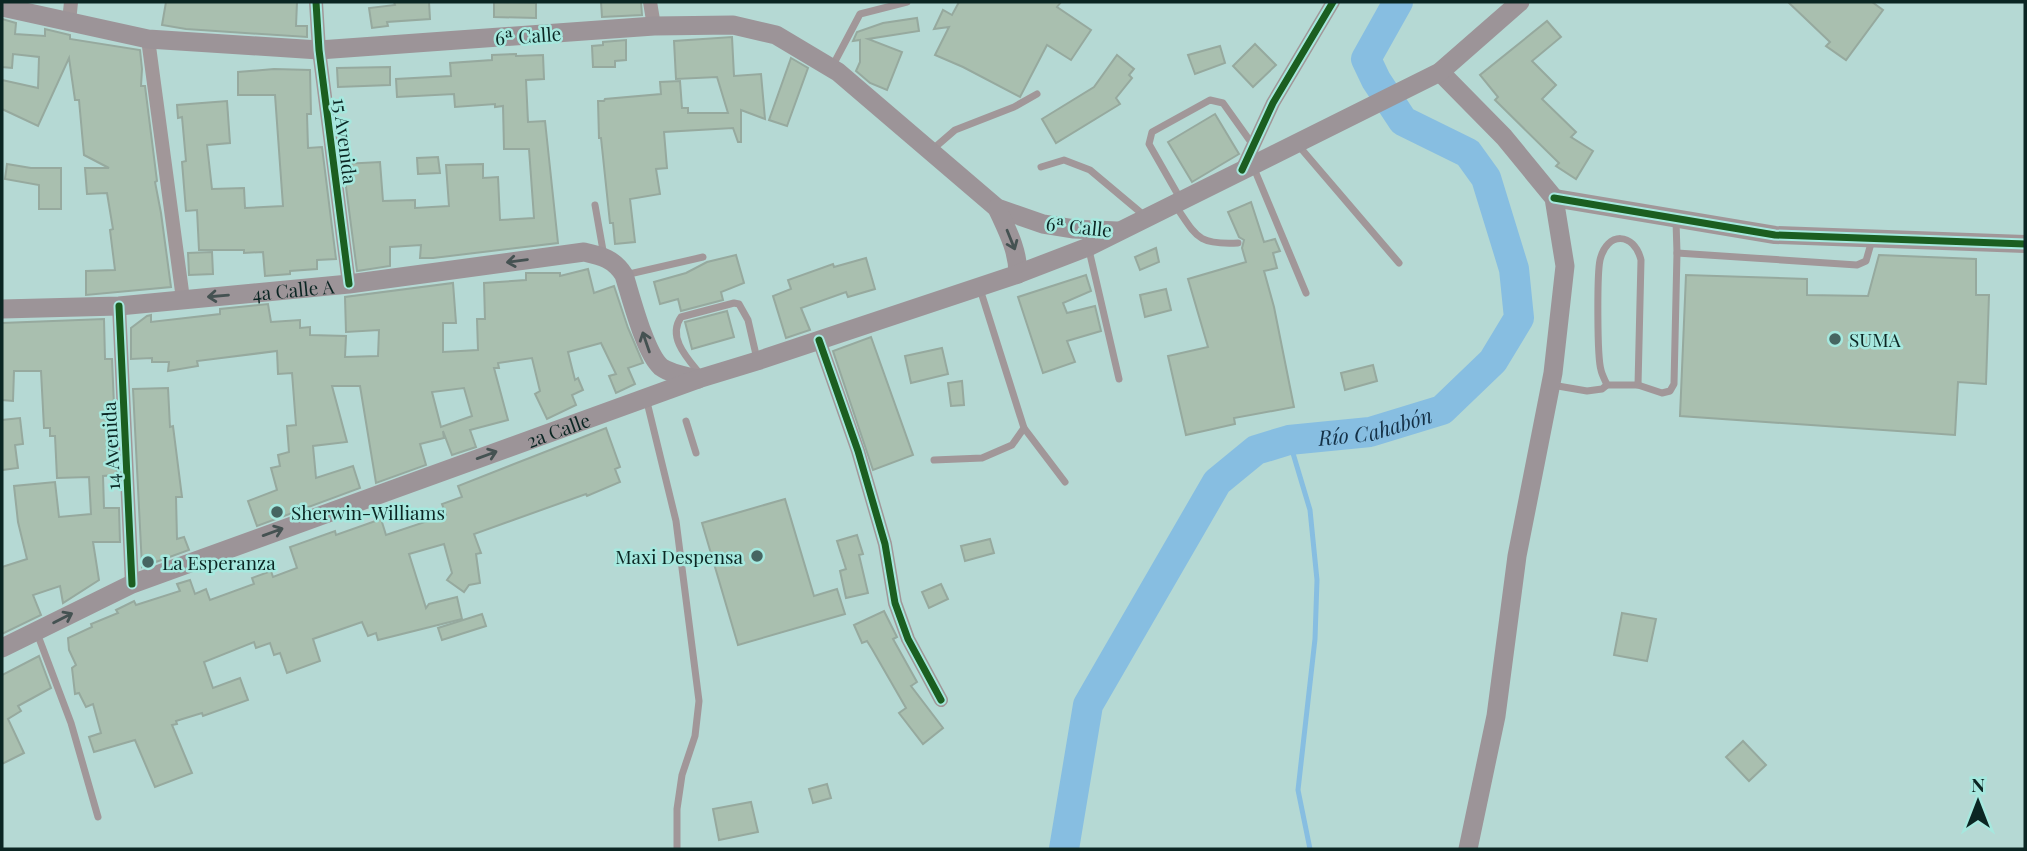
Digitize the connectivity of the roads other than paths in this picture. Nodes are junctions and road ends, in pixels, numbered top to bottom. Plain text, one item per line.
1 (71, 2) edge
2 (316, 2) edge
3 (650, 2) edge
4 (907, 2) edge
5 (1333, 2) edge
6 (1520, 2) edge
7 (2, 7) edge
8 (69, 22) junction
9 (654, 26) junction
10 (148, 39) junction
11 (319, 50) junction
12 (832, 68) junction
13 (1440, 72) junction
14 (1037, 94) dead end
15 (1297, 144) junction
16 (1253, 145) junction
17 (932, 150) junction
18 (1041, 167) dead end
19 (1248, 168) junction
20 (1554, 198) junction
21 (1178, 202) junction
22 (595, 205) dead end
23 (998, 208) junction
24 (1147, 218) junction
25 (1676, 218) junction
26 (1122, 231) junction
27 (1872, 238) junction
28 (1238, 243) dead end
29 (2025, 244) edge
30 (1088, 247) junction
31 (1677, 253) junction
32 (594, 254) junction
33 (703, 257) dead end
34 (1399, 263) dead end
35 (1018, 274) junction
36 (624, 275) junction
37 (348, 284) junction
38 (979, 287) junction
39 (1306, 292) dead end
40 (183, 299) junction
41 (119, 306) junction
42 (2, 309) edge
43 (819, 340) junction
44 (757, 361) junction
45 (700, 378) junction
46 (1119, 379) dead end
47 (1551, 385) junction
48 (1607, 385) junction
49 (1638, 385) junction
50 (646, 398) junction
51 (686, 421) dead end
52 (1024, 428) junction
53 (696, 453) dead end
54 (934, 460) dead end
55 (1065, 482) dead end
56 (132, 584) junction
57 (36, 632) junction
58 (2, 648) edge
59 (941, 700) dead end
60 (98, 817) dead end
61 (677, 849) edge
62 (1468, 849) edge

1 - 8 street
2 - 11 street, 15 Avenida
3 - 9 street
4 - 12 lane
5 - 16 street
6 - 13 main road, 2a Calle
7 - 8 main road, 6ª Calle
8 - 10 main road, 6ª Calle
9 - 11 main road, 6ª Calle
9 - 12 main road, 6ª Calle
10 - 11 main road, 6ª Calle
10 - 40 street
11 - 37 street, 15 Avenida
12 - 17 main road, 6ª Calle
13 - 15 main road, 2a Calle
13 - 20 main road
14 - 17 lane
15 - 19 main road, 2a Calle
15 - 34 lane
16 - 19 street
16 - 21 lane
17 - 23 main road, 6ª Calle
18 - 24 lane
19 - 21 main road, 2a Calle
19 - 39 lane
20 - 25 street
20 - 47 main road
21 - 24 main road, 2a Calle
21 - 28 lane
22 - 32 lane
23 - 26 main road, 6ª Calle
23 -> 35 main road, 6ª Calle
24 - 26 main road, 2a Calle
25 - 27 street
25 - 31 lane
26 - 30 main road, 2a Calle
27 - 29 street
27 - 31 lane
30 - 35 main road, 2a Calle
30 - 46 lane
31 - 49 lane
32 - 36 main road
32 -> 37 main road, 4a Calle A
33 - 36 lane
35 - 38 main road, 2a Calle
45 -> 36 main road
37 -> 40 main road, 4a Calle A
38 - 43 main road, 2a Calle
38 - 52 lane
40 - 41 main road, 4a Calle A
41 - 42 main road, 4a Calle A
41 - 56 street, 14 Avenida
43 - 44 main road, 2a Calle
43 - 59 street
44 - 45 main road, 2a Calle
44 - 45 lane
45 - 50 main road, 2a Calle
47 - 48 lane
47 - 62 main road
48 - 49 lane
48 - 49 lane
56 -> 50 main road, 2a Calle
50 - 61 lane
51 - 53 lane
52 - 54 lane
52 - 55 lane
57 -> 56 main road, 2a Calle
57 - 58 main road, 2a Calle
57 - 60 lane

